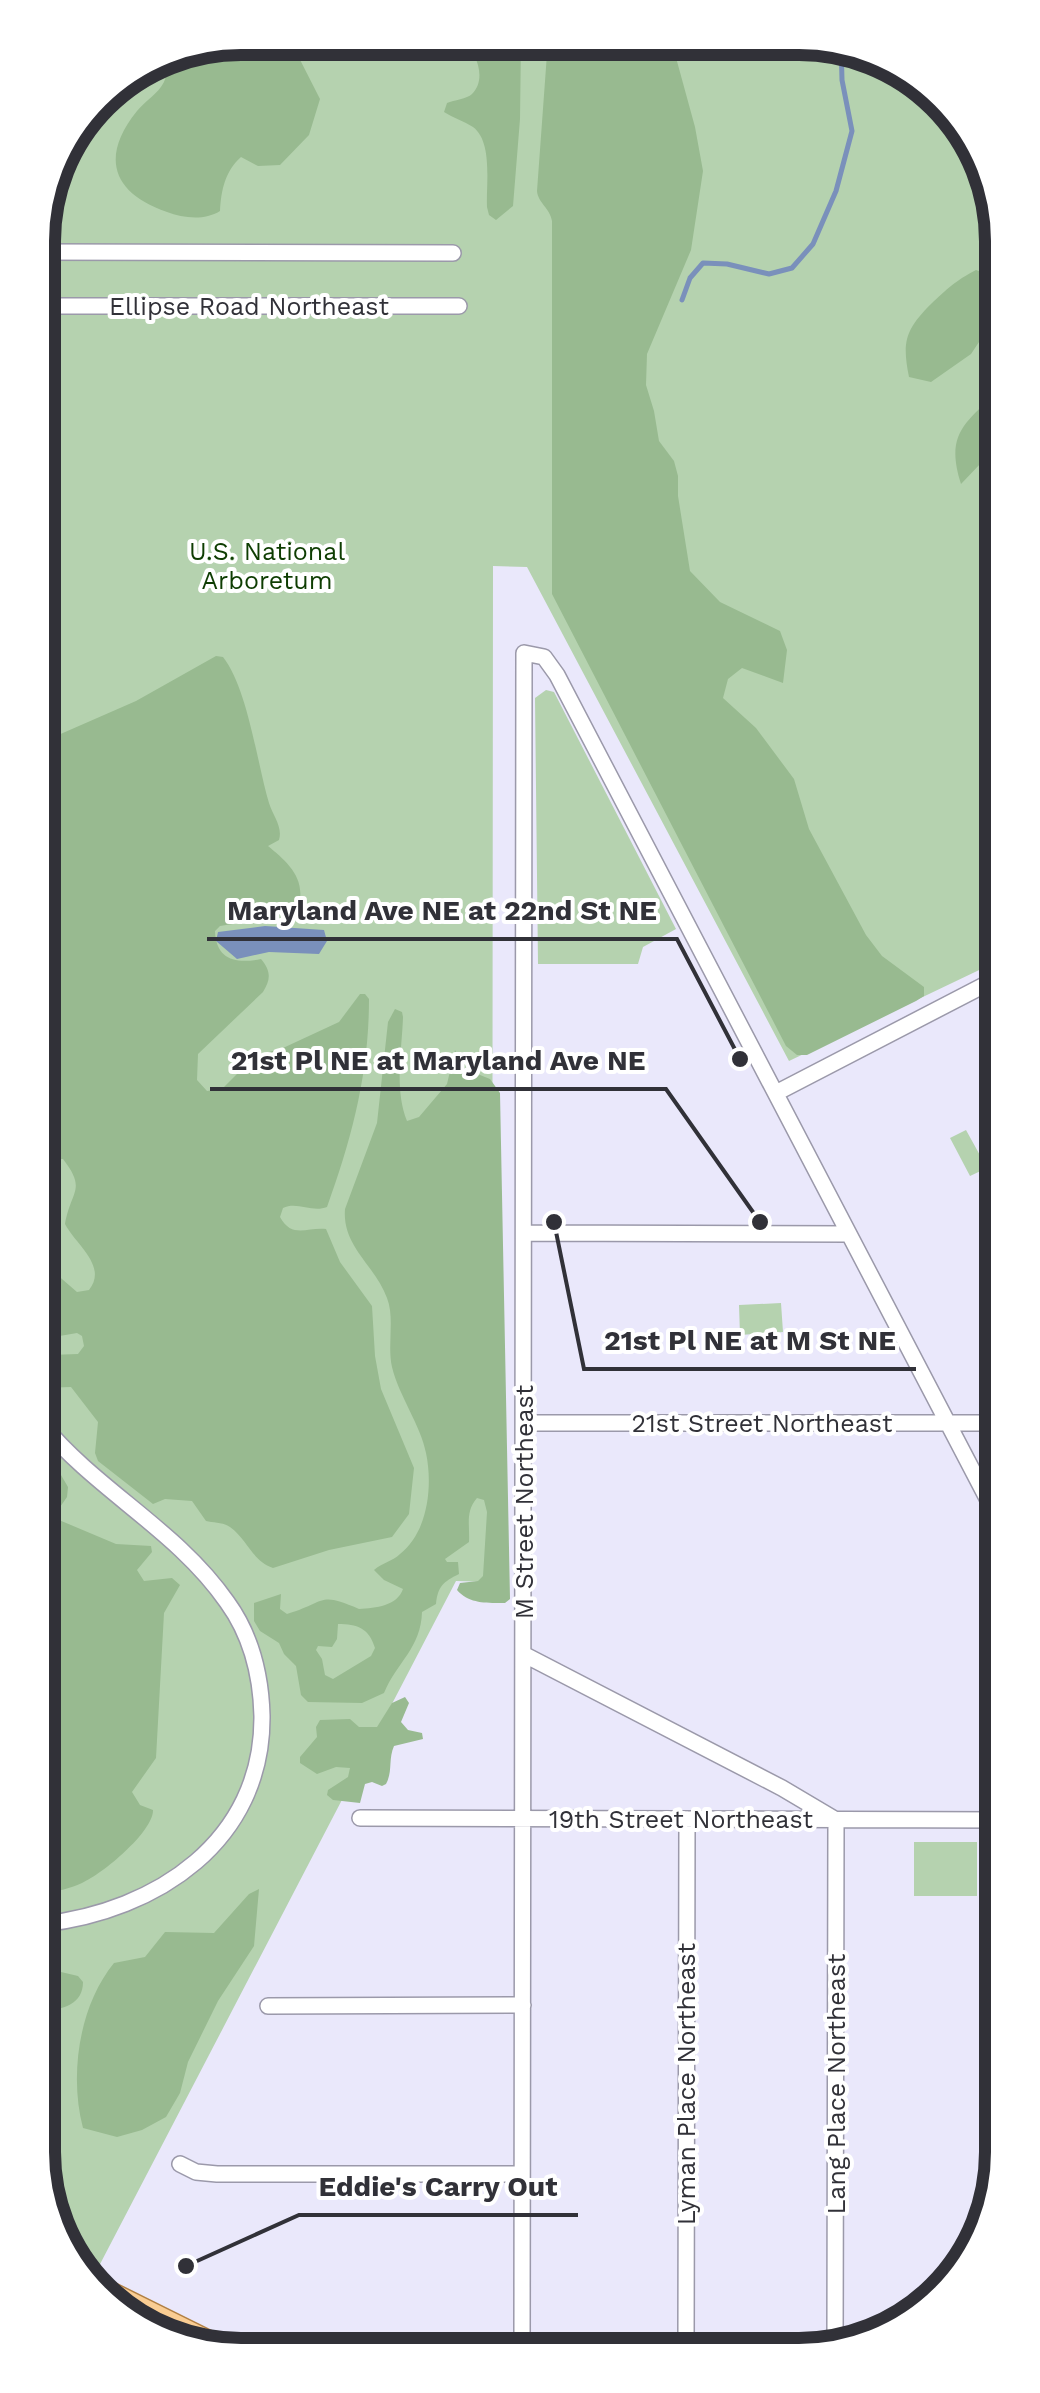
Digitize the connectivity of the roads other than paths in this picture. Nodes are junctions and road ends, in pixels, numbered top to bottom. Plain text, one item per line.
1 (55, 252) edge
2 (452, 253) dead end
3 (55, 306) edge
4 (459, 306) dead end
5 (985, 987) edge
6 (776, 1093) junction
7 (524, 1233) junction
8 (850, 1234) junction
9 (524, 1423) junction
10 (948, 1423) junction
11 (985, 1423) edge
12 (55, 1438) edge
13 (985, 1493) edge
14 (524, 1655) junction
15 (360, 1818) dead end
16 (524, 1819) junction
17 (686, 1819) junction
18 (836, 1820) junction
19 (985, 1820) edge
20 (55, 1922) edge
21 (523, 2005) junction
22 (268, 2006) dead end
23 (180, 2164) dead end
24 (522, 2174) junction
25 (835, 2334) edge
26 (522, 2338) edge
27 (686, 2338) edge

1 - 2 street
3 - 4 street, Ellipse Road Northeast
5 - 6 street
6 - 7 street, M Street Northeast
6 - 8 street
7 - 8 street
7 - 9 street, M Street Northeast
8 - 10 street
9 - 10 street, 21st Street Northeast
9 - 14 street, M Street Northeast
10 - 11 street, 21st Street Northeast
10 - 13 street
12 - 20 street
14 - 16 street, M Street Northeast
14 - 18 street
15 - 16 street, 19th Street Northeast
16 - 17 street, 19th Street Northeast
16 - 21 street, M Street Northeast
17 - 18 street, 19th Street Northeast
17 - 27 street, Lyman Place Northeast
18 - 19 street, 19th Street Northeast
18 - 25 street, Lang Place Northeast
21 - 22 street
21 - 24 street, M Street Northeast
23 - 24 street
24 - 26 street, M Street Northeast

